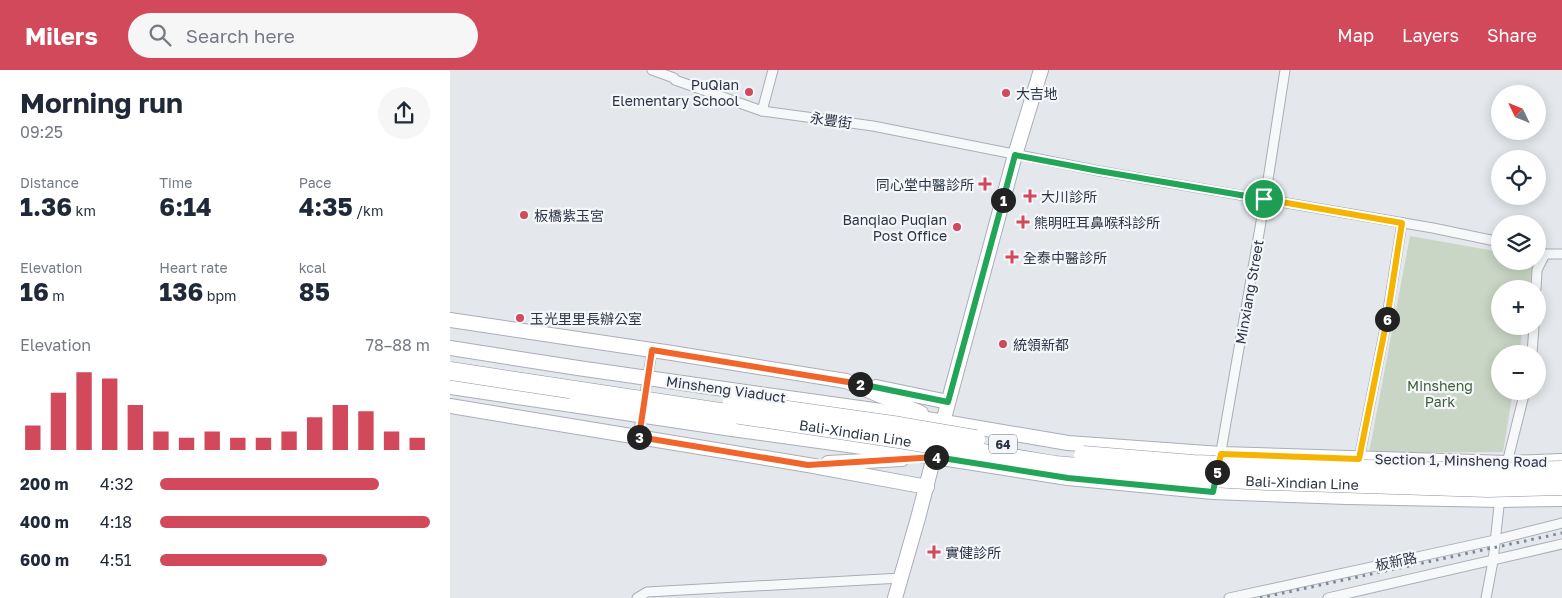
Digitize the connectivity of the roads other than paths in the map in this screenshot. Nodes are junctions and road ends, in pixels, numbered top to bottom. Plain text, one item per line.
1 (652, 70) edge
2 (773, 70) edge
3 (1041, 70) edge
4 (1285, 70) edge
5 (762, 111) junction
6 (1015, 155) junction
7 (1264, 199) junction
8 (1402, 223) junction
9 (1491, 240) edge
10 (1546, 253) edge
11 (1562, 254) edge
12 (450, 320) edge
13 (450, 348) edge
14 (652, 350) junction
15 (450, 360) edge
16 (450, 371) edge
17 (846, 381) junction
18 (450, 387) edge
19 (1523, 400) edge
20 (948, 402) junction
21 (450, 406) edge
22 (943, 422) junction
23 (638, 437) junction
24 (1221, 454) junction
25 (934, 456) junction
26 (1359, 459) junction
27 (1562, 461) edge
28 (1507, 463) junction
29 (808, 465) junction
30 (1562, 470) edge
31 (1562, 486) edge
32 (927, 487) junction
33 (1213, 492) junction
34 (1562, 499) edge
35 (1500, 500) junction
36 (1562, 523) edge
37 (1495, 540) junction
38 (1562, 544) edge
39 (1493, 561) junction
40 (901, 578) junction
41 (636, 598) edge
42 (895, 598) edge
43 (1229, 598) edge
44 (1328, 598) edge
45 (1486, 598) edge

1 - 5 street, 永豐街
2 - 5 street
3 - 6 main road
4 - 7 street, Minxiang Street
5 - 6 street, 永豐街
6 - 7 street, 永豐街
6 - 20 main road
7 - 8 street, 永豐街
7 - 24 street, Minxiang Street
8 - 9 street, 永豐街
8 - 26 street
10 - 11 street
12 - 14 main road
13 - 22 main road, Minsheng Viaduct, bridge
14 - 17 main road
14 - 23 street
15 - 30 highway, Bali-Xindian Line / 64, bridge
16 - 31 highway, Bali-Xindian Line / 64, bridge
17 - 20 main road
17 - 22 main road
18 - 25 main road, bridge
19 - 28 street
20 - 22 main road
21 - 23 main road
22 - 24 main road, Section 1, Minsheng Road
22 - 25 main road
23 - 29 main road
24 - 26 main road, Section 1, Minsheng Road
24 - 33 street, Minxiang Street
25 - 29 main road
25 - 32 main road
25 - 33 main road
26 - 28 main road, Section 1, Minsheng Road
27 - 28 main road, Section 1, Minsheng Road
28 - 35 street
29 - 32 main road
32 - 40 main road
33 - 35 main road
34 - 35 main road
35 - 37 street
36 - 37 street, 板新路
37 - 39 street
37 - 43 street, 板新路
38 - 39 street, 板新路
39 - 44 street, 板新路
39 - 45 street
40 - 41 street
40 - 42 main road

